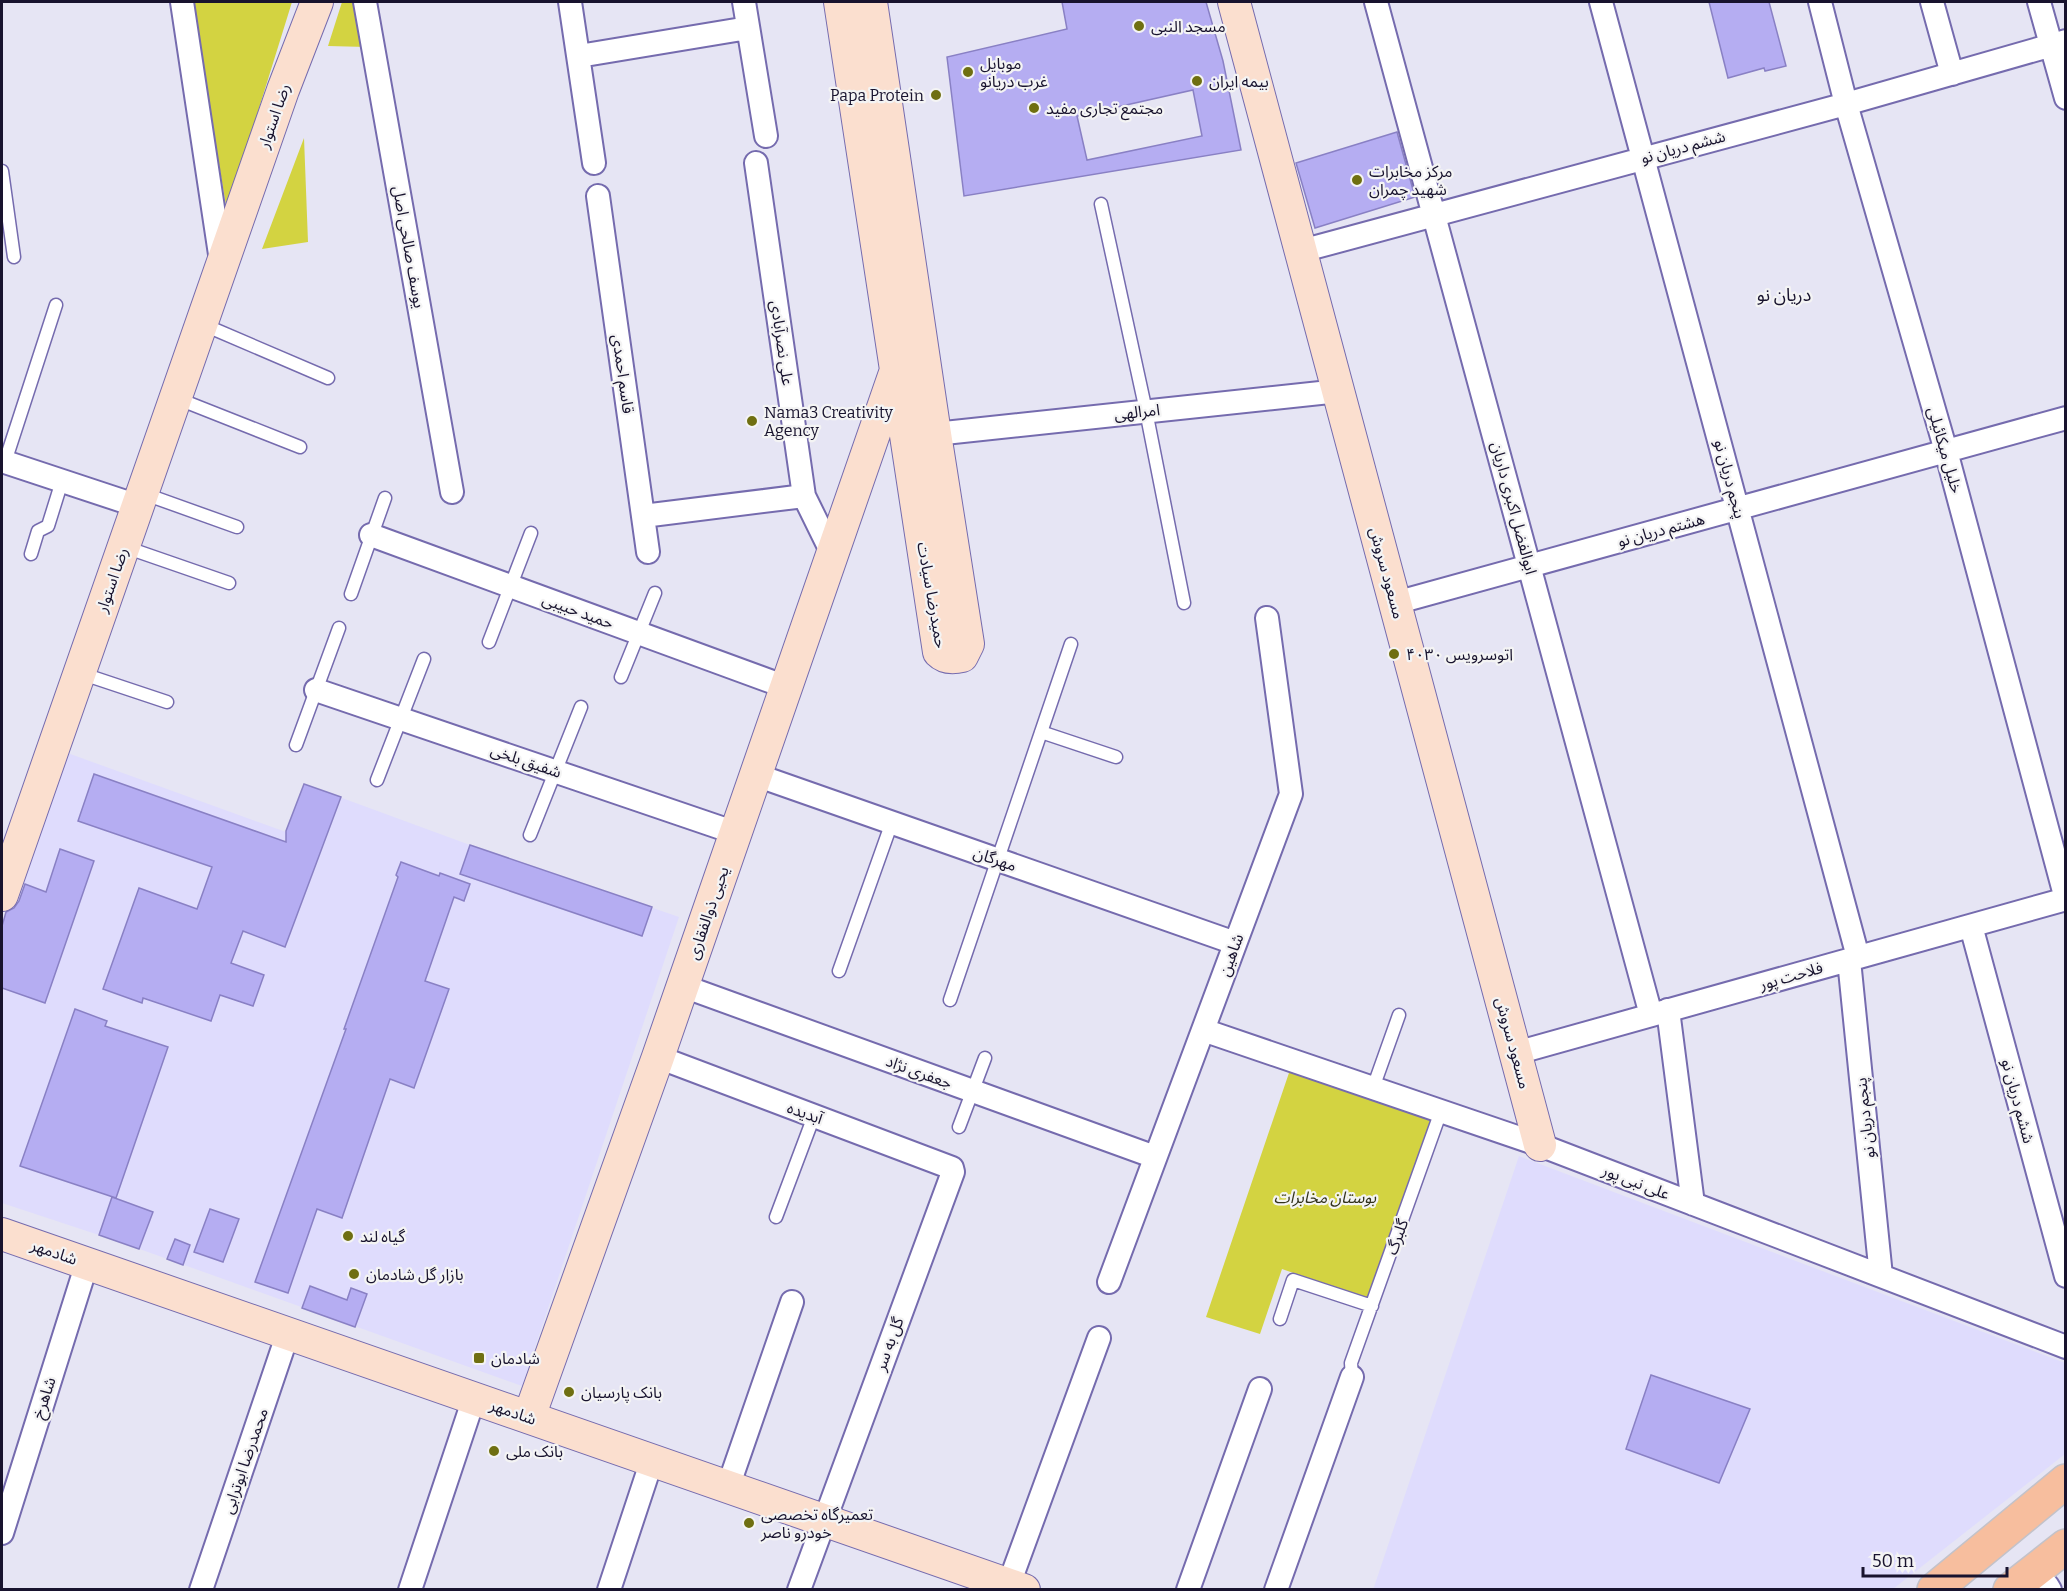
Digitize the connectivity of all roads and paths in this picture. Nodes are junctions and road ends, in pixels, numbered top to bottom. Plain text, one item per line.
1 (182, 2) edge
2 (317, 2) edge
3 (365, 2) edge
4 (570, 2) edge
5 (744, 2) edge
6 (840, 2) edge
7 (871, 2) edge
8 (1234, 2) edge
9 (1377, 2) edge
10 (1601, 2) edge
11 (1820, 2) edge
12 (1932, 2) edge
13 (2039, 2) edge
14 (748, 28) junction
15 (2058, 44) edge
16 (579, 56) junction
17 (1952, 74) junction
18 (2066, 98) edge
19 (1846, 104) junction
20 (766, 136) dead end
21 (1643, 157) junction
22 (594, 163) dead end
23 (756, 164) dead end
24 (2, 171) edge
25 (598, 196) dead end
26 (1101, 204) dead end
27 (1434, 216) junction
28 (1301, 251) junction
29 (14, 257) dead end
30 (222, 266) junction
31 (56, 305) dead end
32 (202, 324) junction
33 (328, 378) dead end
34 (1339, 391) junction
35 (176, 398) junction
36 (892, 407) junction
37 (1146, 411) junction
38 (2066, 418) edge
39 (935, 434) junction
40 (300, 447) dead end
41 (1946, 451) junction
42 (3, 462) edge
43 (62, 481) junction
44 (452, 492) dead end
45 (804, 496) junction
46 (385, 498) dead end
47 (140, 500) junction
48 (1738, 508) junction
49 (643, 516) junction
50 (237, 527) dead end
51 (531, 533) dead end
52 (371, 535) junction
53 (123, 546) junction
54 (648, 552) dead end
55 (31, 554) dead end
56 (832, 554) junction
57 (1529, 566) junction
58 (229, 583) dead end
59 (511, 586) junction
60 (655, 593) dead end
61 (351, 594) dead end
62 (1184, 603) dead end
63 (1395, 603) junction
64 (1267, 618) dead end
65 (339, 628) dead end
66 (639, 634) junction
67 (489, 642) dead end
68 (1071, 644) dead end
69 (424, 659) dead end
70 (79, 673) junction
71 (621, 677) dead end
72 (786, 687) junction
73 (316, 690) junction
74 (167, 702) dead end
75 (581, 707) dead end
76 (401, 719) junction
77 (1041, 732) junction
78 (296, 745) dead end
79 (1116, 757) dead end
80 (556, 772) junction
81 (756, 775) junction
82 (377, 780) dead end
83 (892, 822) junction
84 (736, 833) junction
85 (530, 835) dead end
86 (998, 860) junction
87 (2, 894) edge
88 (2066, 899) edge
89 (1971, 926) junction
90 (1235, 943) junction
91 (1854, 959) junction
92 (839, 971) dead end
93 (683, 986) junction
94 (950, 1000) dead end
95 (1660, 1013) junction
96 (1399, 1015) dead end
97 (1203, 1030) junction
98 (1516, 1053) junction
99 (658, 1057) junction
100 (985, 1058) dead end
101 (1373, 1088) junction
102 (973, 1091) junction
103 (1441, 1111) junction
104 (814, 1116) junction
105 (958, 1127) dead end
106 (1540, 1145) junction
107 (1155, 1157) junction
108 (952, 1168) joint
109 (1693, 1204) junction
110 (776, 1217) dead end
111 (2, 1233) edge
112 (87, 1263) junction
113 (1881, 1276) junction
114 (2066, 1276) edge
115 (1109, 1282) dead end
116 (792, 1302) dead end
117 (1372, 1306) junction
118 (1280, 1319) dead end
119 (288, 1333) junction
120 (1100, 1338) dead end
121 (2066, 1347) edge
122 (1352, 1370) joint
123 (1260, 1389) dead end
124 (474, 1398) junction
125 (529, 1417) junction
126 (652, 1460) junction
127 (2066, 1481) edge
128 (728, 1486) junction
129 (823, 1520) junction
130 (2, 1533) edge
131 (2066, 1546) edge
132 (997, 1584) edge
133 (201, 1590) edge
134 (410, 1590) edge
135 (609, 1590) edge
136 (799, 1590) edge
137 (1188, 1590) edge
138 (1276, 1590) edge
139 (1934, 1590) edge
140 (2011, 1590) edge
141 (2050, 1590) edge

1 - 30 street, رضا استوار
2 - 30 street, رضا استوار
3 - 44 street, یوسف صالحی اصل
4 - 16 street
5 - 14 street
6 - 36 street, یحیی ذوالفقاری
7 - 39 street, حمیدرضا سیادت
8 - 28 street, مسعود سروش
9 - 27 street, ابوالفضل اکبری داریان
10 - 21 street, پنجم دریان‌ نو
11 - 19 street, خلیل میکائیلی
12 - 17 street
13 - 15 street
14 - 16 street
14 - 20 street
15 - 17 street, ششم دریان‌ نو
15 - 18 street
16 - 22 street
17 - 19 street, ششم دریان‌ نو
19 - 21 street, ششم دریان‌ نو
19 - 41 street, خلیل میکائیلی
21 - 27 street, ششم دریان‌ نو
21 - 48 street, پنجم دریان‌ نو
23 - 45 street, علی نصرآبادی
24 - 29 lane
25 - 49 street, قاسم احمدی
26 - 37 lane
27 - 28 street, ششم دریان‌ نو
27 - 57 street, ابوالفضل اکبری داریان
28 - 34 street, مسعود سروش
30 - 32 street, رضا استوار
31 - 42 lane
32 - 33 lane
32 - 35 street, رضا استوار
34 - 37 street, امرالهی
34 - 63 street, مسعود سروش
35 - 40 lane
35 - 47 street, رضا استوار
36 - 39 street, حمیدرضا سیادت
36 - 56 street, یحیی ذوالفقاری
37 - 39 street, امرالهی
37 - 62 lane
38 - 41 street, هشتم دریان‌ نو
41 - 48 street, هشتم دریان‌ نو
41 - 88 street, خلیل میکائیلی
42 - 43 street
43 - 47 street
43 - 55 lane
45 - 49 street
45 - 56 street, علی نصرآبادی
46 - 52 lane
47 - 50 lane
47 - 53 street, رضا استوار
48 - 57 street, هشتم دریان‌ نو
48 - 91 street, پنجم دریان‌ نو
49 - 54 street, قاسم احمدی
51 - 59 lane
52 - 59 street, حمید حبیبی
52 - 61 lane
53 - 58 lane
53 - 70 street, رضا استوار
56 - 72 street, یحیی ذوالفقاری
57 - 63 street, هشتم دریان‌ نو
57 - 95 street, ابوالفضل اکبری داریان
59 - 66 street, حمید حبیبی
59 - 67 lane
60 - 66 lane
63 - 98 street, مسعود سروش
64 - 90 street, شاهین
65 - 73 lane
66 - 71 lane
66 - 72 street, حمید حبیبی
68 - 77 lane
69 - 76 lane
70 - 74 lane
70 - 87 street, رضا استوار
72 - 81 street, یحیی ذوالفقاری
73 - 76 street, شفیق بلخی
73 - 78 lane
75 - 80 lane
76 - 80 street, شفیق بلخی
76 - 82 lane
77 - 79 lane
77 - 86 lane
80 - 84 street, شفیق بلخی
80 - 85 lane
81 - 83 street, مهرگان
81 - 84 street, یحیی ذوالفقاری
83 - 86 street, مهرگان
83 - 92 lane
84 - 93 street, یحیی ذوالفقاری
86 - 90 street, مهرگان
86 - 94 lane
88 - 89 street, فلاحت پور
89 - 91 street, فلاحت پور
89 - 114 street, ششم دریان نو
90 - 97 street, شاهین
91 - 95 street, فلاحت پور
91 - 113 street, پنجم دریان‌ نو
93 - 99 street, یحیی ذوالفقاری
93 - 102 street, جعفری نژاد
95 - 98 street, فلاحت پور
95 - 109 street, ابوالفضل اکبری داریان
96 - 101 lane
97 - 101 street, علی نبی پور
97 - 107 street, شاهین
98 - 106 street, مسعود سروش
99 - 104 street, آبدیده
99 - 125 street, یحیی ذوالفقاری
100 - 102 lane
101 - 103 street, علی نبی پور
102 - 105 lane
102 - 107 street, جعفری نژاد
103 - 106 street, علی نبی پور
103 - 117 lane, گلبرگ
104 - 108 street, آبدیده
104 - 110 lane
106 - 109 street, علی نبی پور
107 - 115 street, شاهین
108 - 129 street, گل به سر
109 - 113 street, علی نبی پور
111 - 112 street, شادمهر
112 - 119 street, شادمهر
112 - 130 street, شاهرخ
113 - 121 street, علی نبی پور
116 - 128 street
117 - 118 lane
117 - 122 lane, گلبرگ
119 - 124 street, شادمهر
119 - 133 street, محمدرضا ابوترابی
120 - 132 street
122 - 138 street, گلبرگ
123 - 137 street
124 - 125 street, شادمهر
124 - 134 street
125 - 126 street, شادمهر
126 - 128 street, شادمهر
126 - 135 street
127 - 139 main road
128 - 129 street, شادمهر
129 - 132 street, شادمهر
129 - 136 street, گل به سر
131 - 140 main road
140 - 141 street

